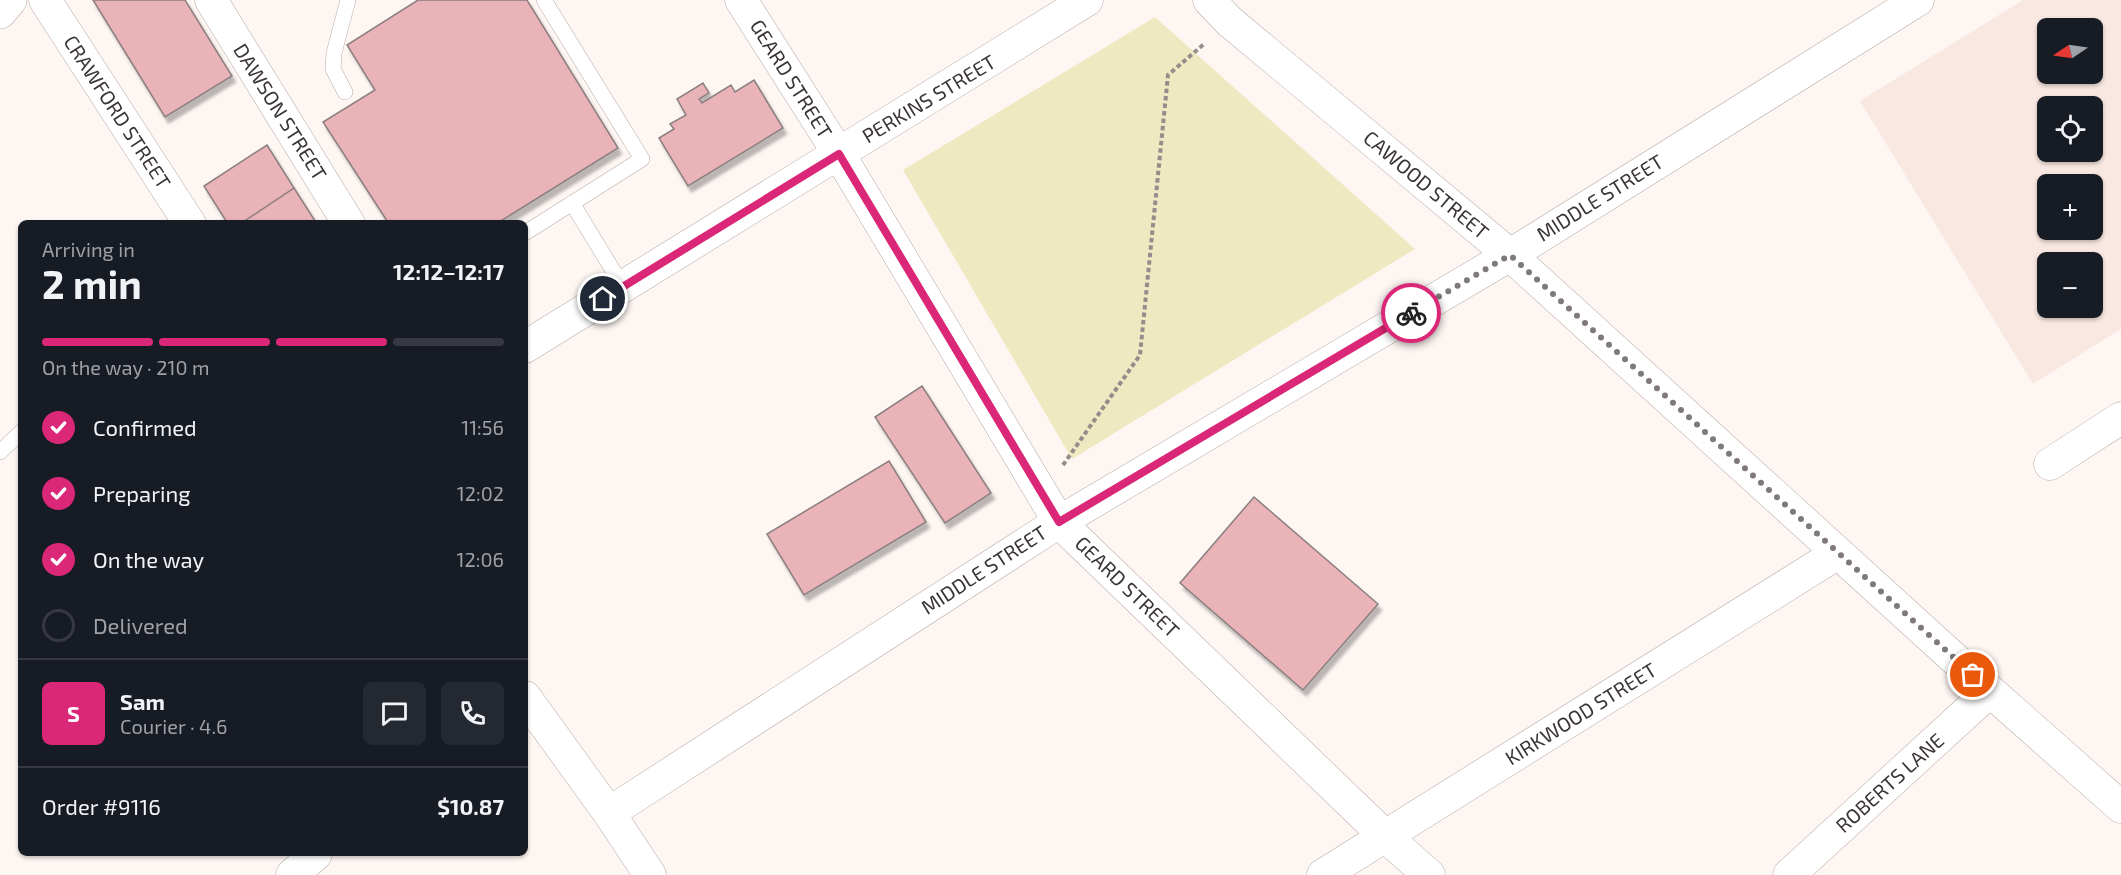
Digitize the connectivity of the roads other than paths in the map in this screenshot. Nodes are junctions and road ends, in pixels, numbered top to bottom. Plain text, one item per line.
1 (10, 0) edge
2 (45, 0) edge
3 (211, 0) edge
4 (348, 0) edge
5 (544, 0) edge
6 (741, 0) edge
7 (1087, 0) edge
8 (1918, 0) edge
9 (1219, 11) edge
10 (0, 12) edge
11 (345, 92) dead end
12 (839, 154) junction
13 (572, 203) junction
14 (187, 220) edge
15 (347, 220) edge
16 (528, 231) edge
17 (1510, 255) junction
18 (622, 287) junction
19 (528, 345) edge
20 (2121, 418) edge
21 (18, 435) edge
22 (0, 452) edge
23 (2050, 464) dead end
24 (1059, 522) junction
25 (1838, 554) junction
26 (1990, 691) junction
27 (528, 701) edge
28 (2121, 807) edge
29 (609, 813) junction
30 (1385, 836) junction
31 (314, 856) edge
32 (292, 875) edge
33 (650, 875) edge
34 (1323, 875) edge
35 (1429, 875) edge
36 (1789, 875) edge

1 - 10 main road
2 - 14 street, CRAWFORD STREET
3 - 15 street, DAWSON STREET
4 - 11 lane
5 - 13 lane
6 - 12 street, GEARD STREET
7 - 12 street, PERKINS STREET
8 - 17 street, MIDDLE STREET
9 - 17 street, CAWOOD STREET
12 - 18 street, PERKINS STREET
12 - 24 street, GEARD STREET
13 - 16 lane
13 - 18 lane
17 - 24 street, MIDDLE STREET
17 - 25 street, CAWOOD STREET
18 - 19 street, PERKINS STREET
20 - 23 street
21 - 22 lane
24 - 29 street, MIDDLE STREET
24 - 30 street, GEARD STREET
25 - 26 street, CAWOOD STREET
25 - 30 street, KIRKWOOD STREET
26 - 28 street, CAWOOD STREET
26 - 36 street, ROBERTS LANE
27 - 29 street
29 - 33 street
30 - 34 street, KIRKWOOD STREET
30 - 35 street, GEARD STREET
31 - 32 street

